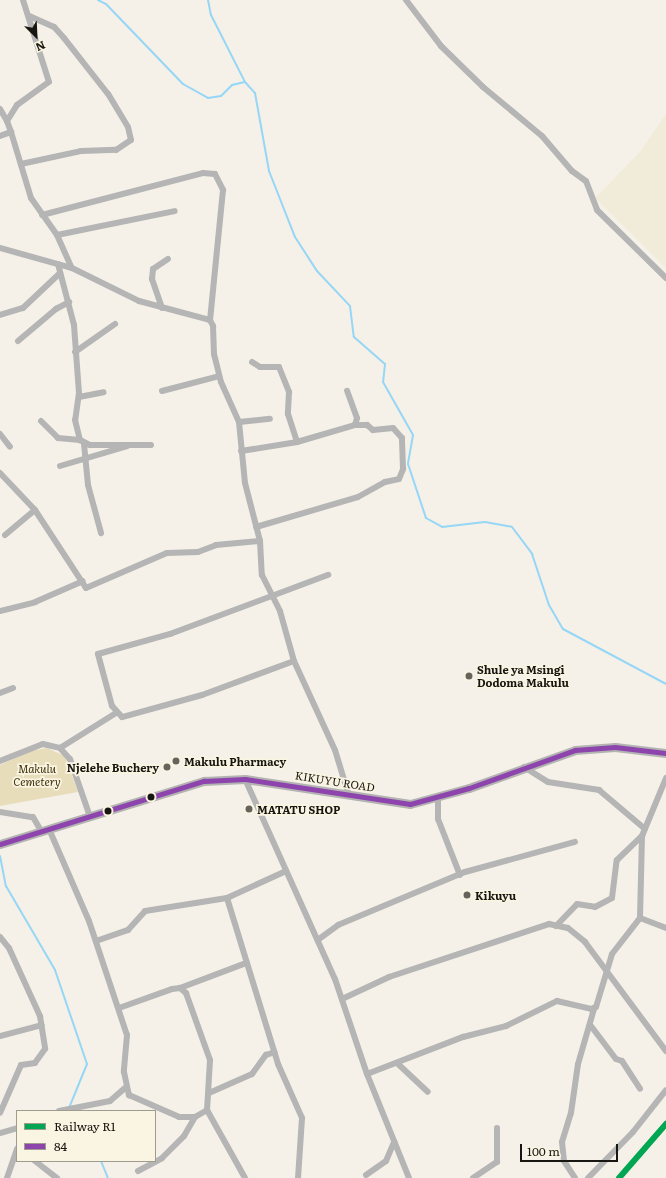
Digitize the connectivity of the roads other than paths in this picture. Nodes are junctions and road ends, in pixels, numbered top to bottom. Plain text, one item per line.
1 (23, 0) edge
2 (406, 0) edge
3 (29, 16) junction
4 (0, 108) edge
5 (8, 121) junction
6 (11, 132) junction
7 (0, 136) edge
8 (21, 164) junction
9 (174, 212) dead end
10 (42, 215) junction
11 (57, 235) junction
12 (0, 248) edge
13 (168, 259) dead end
14 (58, 264) junction
15 (72, 268) junction
16 (60, 273) junction
17 (666, 278) edge
18 (70, 302) junction
19 (162, 308) junction
20 (0, 315) edge
21 (210, 320) junction
22 (115, 324) dead end
23 (18, 341) dead end
24 (75, 352) junction
25 (252, 362) dead end
26 (219, 376) junction
27 (347, 390) dead end
28 (162, 391) dead end
29 (104, 392) dead end
30 (79, 397) junction
31 (270, 420) dead end
32 (41, 421) dead end
33 (239, 422) junction
34 (355, 425) junction
35 (0, 434) edge
36 (82, 442) junction
37 (297, 442) junction
38 (130, 445) junction
39 (151, 445) dead end
40 (10, 447) dead end
41 (241, 451) junction
42 (88, 459) junction
43 (60, 466) dead end
44 (0, 473) edge
45 (35, 510) junction
46 (256, 527) junction
47 (101, 533) dead end
48 (6, 535) dead end
49 (260, 541) junction
50 (328, 575) dead end
51 (83, 581) junction
52 (273, 597) junction
53 (0, 611) edge
54 (294, 660) junction
55 (13, 688) dead end
56 (0, 693) edge
57 (116, 713) junction
58 (60, 748) junction
59 (666, 753) edge
60 (0, 761) edge
61 (524, 767) junction
62 (245, 778) junction
63 (666, 778) edge
64 (349, 796) junction
65 (438, 798) junction
66 (0, 812) edge
67 (89, 814) junction
68 (645, 829) junction
69 (45, 830) junction
70 (642, 836) junction
71 (575, 842) dead end
72 (1, 844) edge
73 (286, 871) junction
74 (460, 875) junction
75 (227, 898) junction
76 (640, 918) junction
77 (556, 926) junction
78 (666, 928) edge
79 (0, 937) edge
80 (318, 939) junction
81 (96, 941) junction
82 (246, 963) junction
83 (607, 974) junction
84 (180, 988) junction
85 (342, 999) junction
86 (119, 1008) junction
87 (594, 1009) junction
88 (42, 1025) junction
89 (591, 1026) junction
90 (0, 1036) edge
91 (666, 1051) edge
92 (275, 1052) junction
93 (397, 1063) junction
94 (367, 1074) junction
95 (125, 1088) junction
96 (640, 1089) dead end
97 (666, 1090) edge
98 (428, 1092) dead end
99 (209, 1093) junction
100 (62, 1110) edge
101 (207, 1110) junction
102 (0, 1113) edge
103 (195, 1116) junction
104 (16, 1128) edge
105 (497, 1128) dead end
106 (0, 1134) edge
107 (394, 1142) junction
108 (16, 1152) edge
109 (156, 1161) edge
110 (36, 1162) edge
111 (155, 1162) edge
112 (138, 1171) dead end
113 (366, 1175) dead end
114 (7, 1178) edge
115 (57, 1178) edge
116 (245, 1178) edge
117 (298, 1178) edge
118 (409, 1178) edge
119 (473, 1178) edge
120 (575, 1178) edge
121 (588, 1178) edge

1 - 3 street
2 - 17 street
3 - 5 street
3 - 8 street
4 - 5 street
5 - 6 street
6 - 7 street
6 - 8 street
8 - 10 street
9 - 11 street
10 - 11 street
10 - 21 street
11 - 15 street
12 - 14 street
13 - 19 street
14 - 15 street
14 - 16 street
15 - 19 street
16 - 18 street
16 - 20 street
18 - 23 street
18 - 24 street
19 - 21 street
21 - 26 street
22 - 24 street
24 - 30 street
25 - 37 street
26 - 28 street
26 - 33 street
27 - 34 street
29 - 30 street
30 - 36 street
31 - 33 street
32 - 36 street
33 - 41 street
34 - 37 street
34 - 46 street
35 - 40 street
36 - 38 street
36 - 42 street
37 - 41 street
38 - 39 street
38 - 42 street
41 - 46 street
42 - 43 street
42 - 47 street
44 - 45 street
45 - 48 street
45 - 51 street
46 - 49 street
49 - 51 street
49 - 52 street
50 - 52 street
51 - 53 street
52 - 54 street
52 - 57 street
54 - 57 street
54 - 64 street
55 - 56 street
57 - 58 street
58 - 60 street
58 - 67 street
59 - 61 main road, KIKUYU ROAD
61 - 65 main road, KIKUYU ROAD
61 - 68 street
62 - 64 main road, KIKUYU ROAD
62 - 67 main road, KIKUYU ROAD
62 - 73 street
63 - 68 street
64 - 65 main road, KIKUYU ROAD
65 - 74 street
66 - 69 street
67 - 69 main road, KIKUYU ROAD
68 - 70 street
69 - 72 main road, KIKUYU ROAD
69 - 81 street
70 - 76 street
70 - 77 street
71 - 74 street
73 - 75 street
73 - 80 street
74 - 80 street
75 - 81 street
75 - 82 street
76 - 78 street
76 - 83 street
77 - 83 street
77 - 85 street
79 - 88 street
80 - 85 street
81 - 86 street
82 - 84 street
82 - 92 street
83 - 87 street
83 - 91 street
84 - 86 street
84 - 99 street
85 - 94 street
86 - 95 street
87 - 89 street
87 - 93 street
88 - 90 street
88 - 102 street
89 - 96 street
89 - 120 street
92 - 99 street
92 - 117 street
93 - 94 street
93 - 98 street
94 - 107 street
95 - 100 street
95 - 103 street
97 - 121 street
99 - 101 street
101 - 103 street
101 - 116 street
103 - 109 street
104 - 106 street
105 - 119 street
107 - 113 street
107 - 118 street
108 - 114 street
110 - 115 street
111 - 112 street

